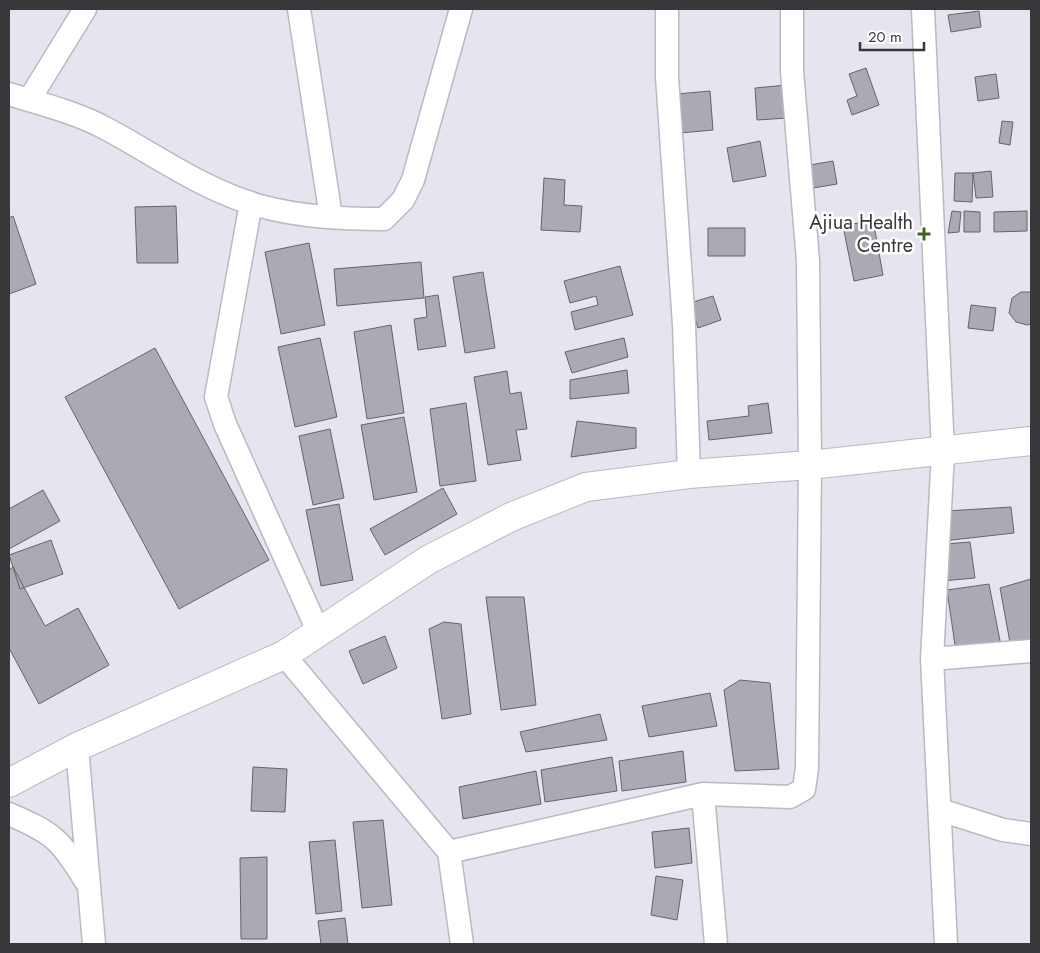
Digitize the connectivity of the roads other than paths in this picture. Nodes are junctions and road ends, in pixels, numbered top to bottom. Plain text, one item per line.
1 (85, 9) edge
2 (299, 9) edge
3 (461, 9) edge
4 (667, 9) edge
5 (792, 9) edge
6 (924, 9) edge
7 (19, 97) edge
8 (251, 203) junction
9 (331, 217) junction
10 (1031, 441) edge
11 (943, 452) junction
12 (810, 465) junction
13 (689, 474) junction
14 (319, 633) junction
15 (1031, 651) edge
16 (284, 655) junction
17 (932, 659) junction
18 (77, 747) junction
19 (9, 783) edge
20 (703, 794) junction
21 (940, 810) junction
22 (9, 814) edge
23 (1031, 834) edge
24 (449, 852) junction
25 (88, 886) junction
26 (94, 944) edge
27 (462, 944) edge
28 (716, 944) edge
29 (946, 944) edge

1 - 7 street
2 - 9 street
3 - 9 street
4 - 13 street
5 - 12 street
6 - 11 street
7 - 8 street
8 - 9 street
8 - 14 street
10 - 11 main road
11 - 12 main road
11 - 17 street
12 - 13 main road
12 - 20 street
13 - 14 main road
14 - 16 main road
15 - 17 street
16 - 18 main road
16 - 24 street
17 - 21 street
18 - 19 main road
18 - 25 street
20 - 24 street
20 - 28 street
21 - 23 street
21 - 29 street
22 - 25 street
24 - 27 street
25 - 26 street

